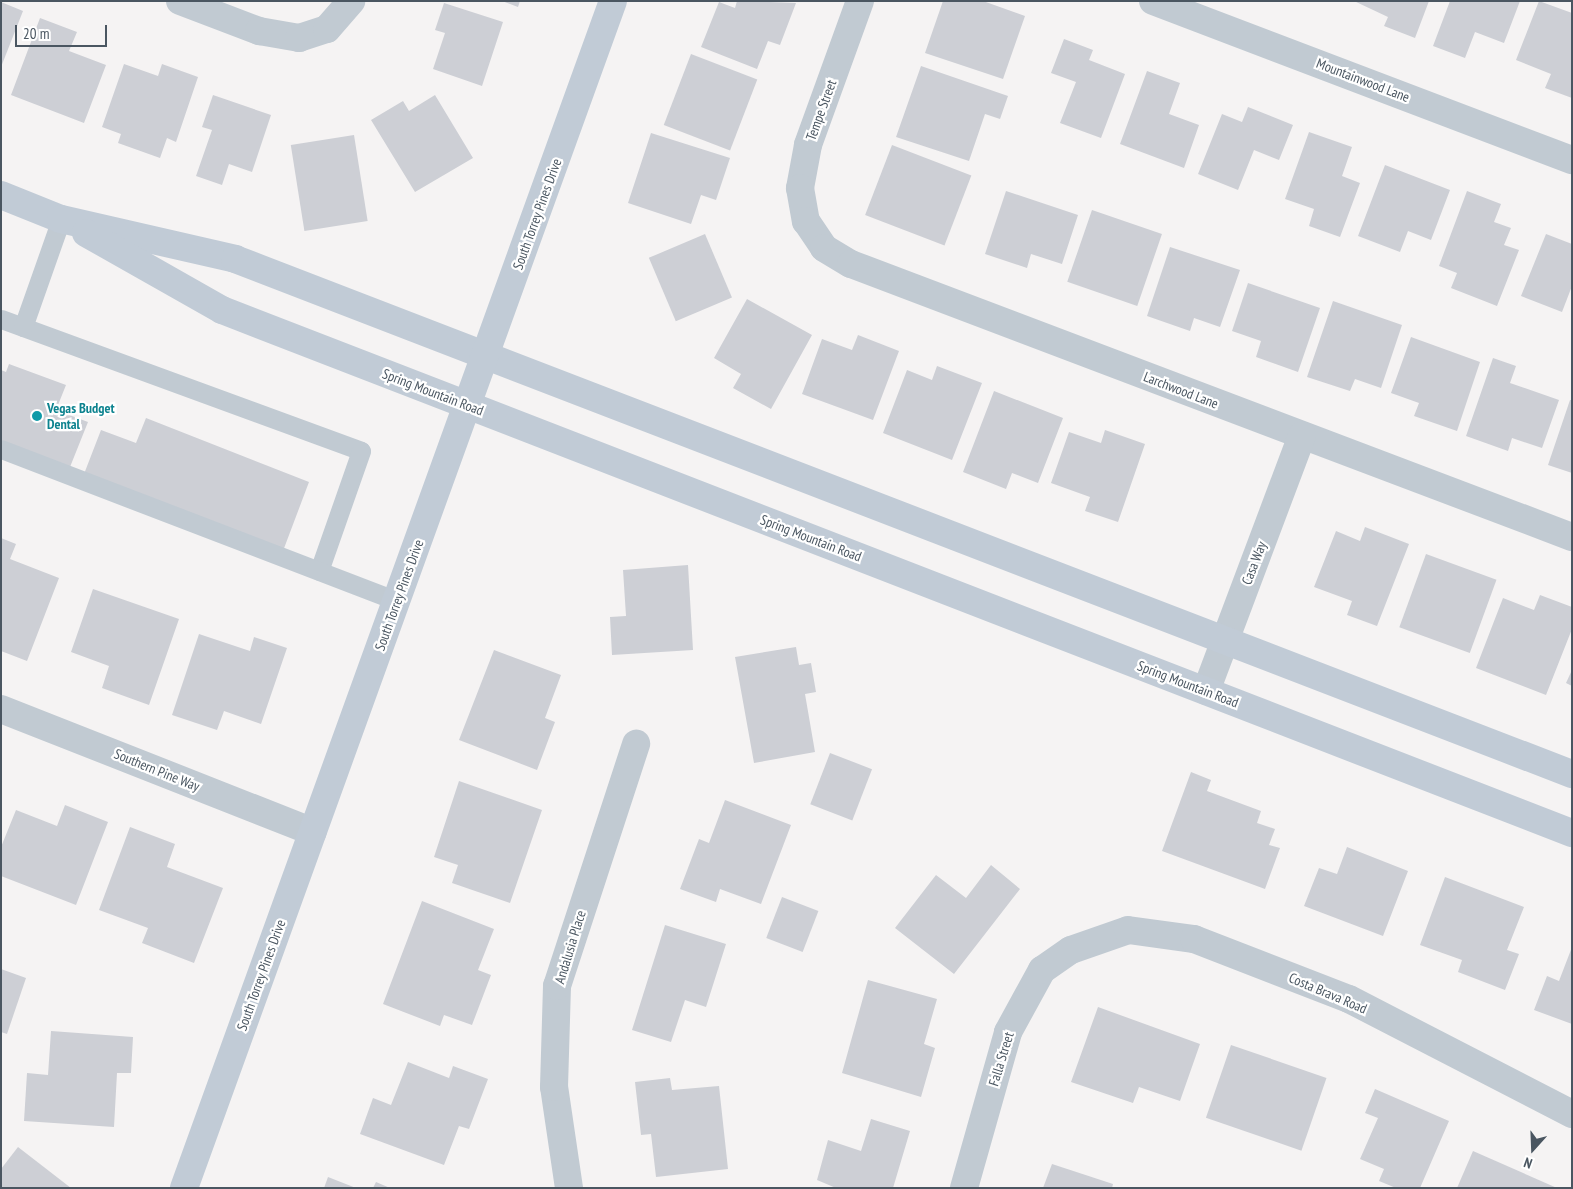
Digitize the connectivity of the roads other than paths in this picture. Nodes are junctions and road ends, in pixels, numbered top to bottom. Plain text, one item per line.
1 (180, 1) edge
2 (351, 1) edge
3 (614, 1) edge
4 (860, 1) edge
5 (1153, 1) edge
6 (1572, 160) edge
7 (2, 197) edge
8 (61, 218) junction
9 (806, 222) joint
10 (1, 319) edge
11 (23, 327) junction
12 (485, 356) junction
13 (466, 405) junction
14 (1302, 435) junction
15 (1, 450) edge
16 (1572, 537) edge
17 (319, 571) junction
18 (397, 601) junction
19 (1225, 640) junction
20 (1206, 691) junction
21 (1, 709) edge
22 (636, 744) dead end
23 (1572, 774) edge
24 (313, 832) junction
25 (1572, 833) edge
26 (1070, 950) joint
27 (1572, 1114) edge
28 (184, 1188) edge
29 (569, 1188) edge
30 (964, 1188) edge

1 - 2 street
3 - 12 main road, South Torrey Pines Drive
4 - 9 street, Tempe Street
5 - 6 street, Mountainwood Lane
7 - 8 main road, Spring Mountain Road
8 - 11 lane
8 - 12 main road, Spring Mountain Road
8 - 13 main road, Spring Mountain Road
9 - 14 street, Larchwood Lane
10 - 11 lane
11 - 17 lane
12 - 13 main road, South Torrey Pines Drive
12 - 19 main road, Spring Mountain Road
13 - 18 main road, South Torrey Pines Drive
13 - 20 main road, Spring Mountain Road
14 - 16 street, Larchwood Lane
14 - 19 street, Casa Way
15 - 17 lane
17 - 18 lane
18 - 24 main road, South Torrey Pines Drive
19 - 20 street, Casa Way
19 - 23 main road, Spring Mountain Road
20 - 25 main road, Spring Mountain Road
21 - 24 street, Southern Pine Way
22 - 29 street, Andalusia Place
24 - 28 main road, South Torrey Pines Drive
26 - 27 street, Costa Brava Road
26 - 30 street, Falla Street

